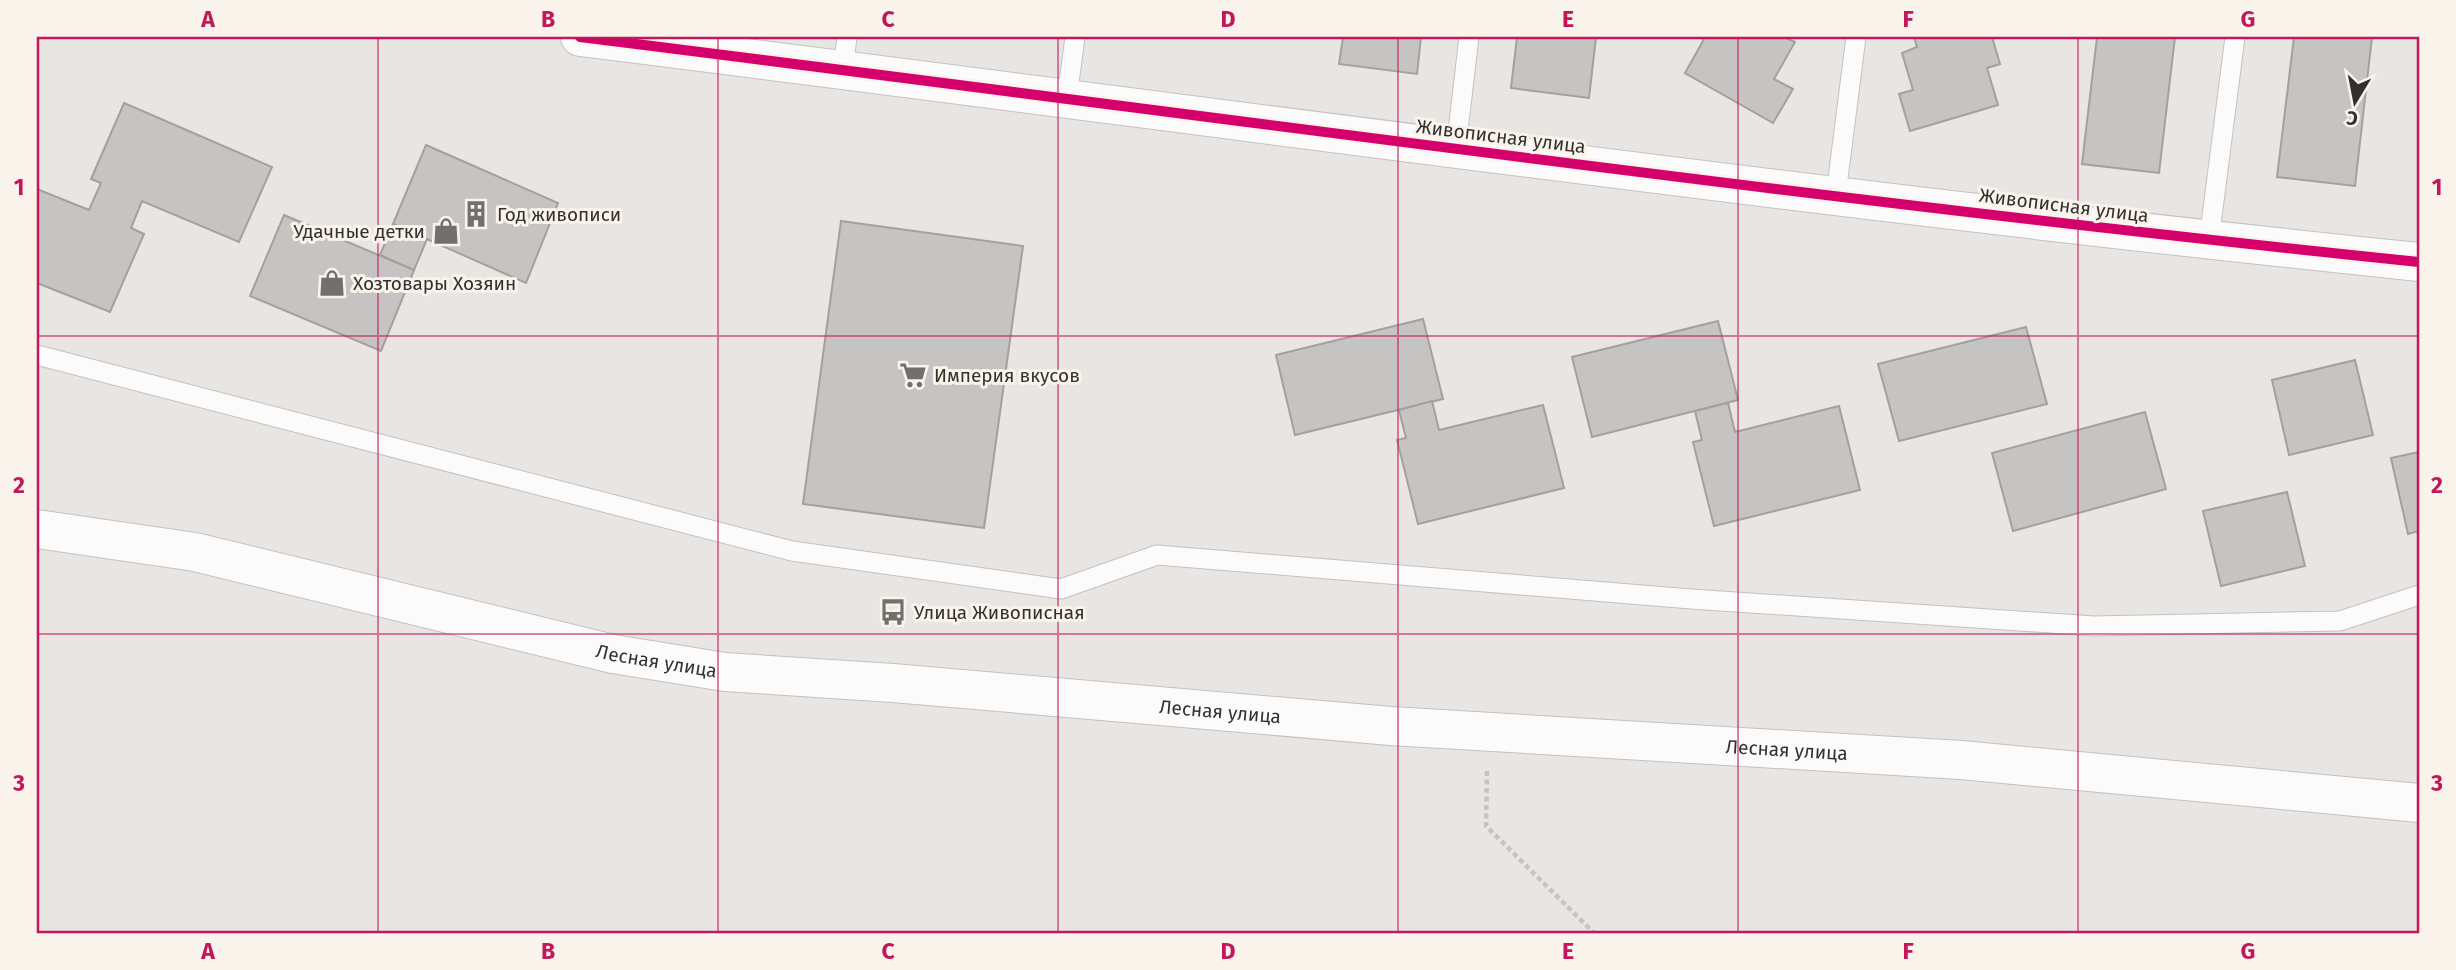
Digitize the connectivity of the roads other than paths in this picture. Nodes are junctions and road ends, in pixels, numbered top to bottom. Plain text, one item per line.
1 (580, 37) edge
2 (1075, 37) edge
3 (1469, 37) edge
4 (1856, 37) edge
5 (2235, 37) edge
6 (845, 53) edge
7 (1067, 98) junction
8 (1455, 148) junction
9 (1836, 194) junction
10 (2209, 240) junction
11 (2419, 262) edge
12 (37, 355) edge
13 (37, 529) edge
14 (2419, 595) edge
15 (2419, 803) edge

1 - 6 main road, Живописная улица
2 - 7 lane
3 - 8 lane
4 - 9 lane
5 - 10 lane
6 - 7 main road, Живописная улица
7 - 8 main road, Живописная улица
8 - 9 main road, Живописная улица
9 - 10 main road, Живописная улица
10 - 11 main road, Живописная улица
12 - 14 lane
13 - 15 main road, Лесная улица

